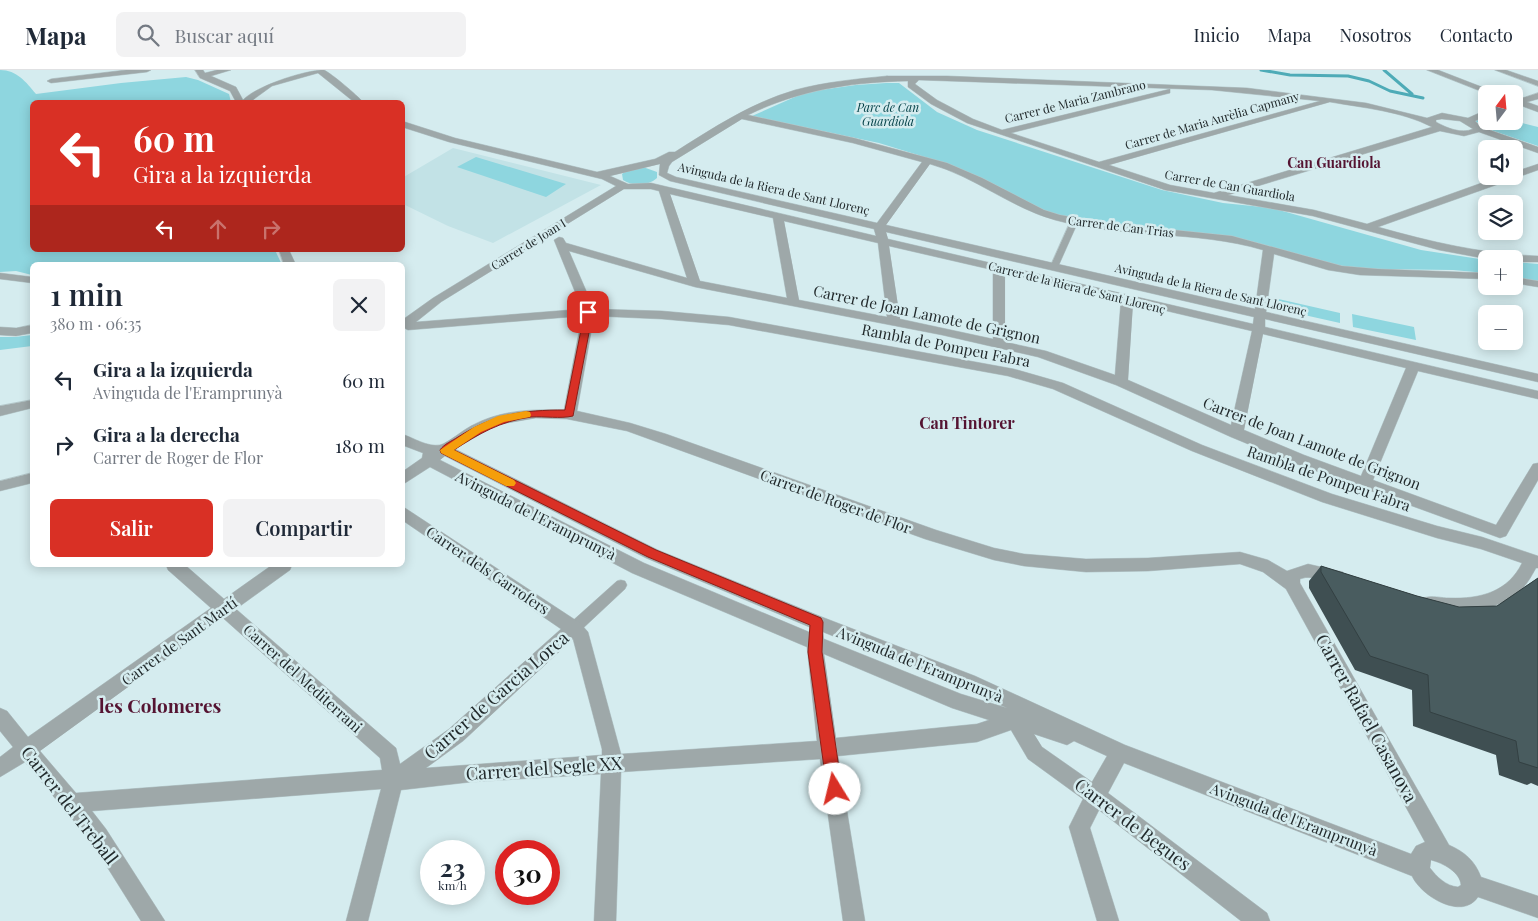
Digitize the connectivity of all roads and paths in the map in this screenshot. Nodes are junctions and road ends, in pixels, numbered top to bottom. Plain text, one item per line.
1 (147, 70) edge
2 (227, 70) edge
3 (319, 70) edge
4 (1431, 70) edge
5 (1499, 70) edge
6 (201, 73) edge
7 (916, 79) junction
8 (51, 81) dead end
9 (1538, 84) edge
10 (1184, 87) junction
11 (1478, 87) edge
12 (1538, 96) edge
13 (239, 100) edge
14 (248, 100) edge
15 (356, 100) edge
16 (1331, 100) junction
17 (1523, 100) edge
18 (1523, 104) edge
19 (1538, 109) edge
20 (739, 116) junction
21 (1439, 116) junction
22 (1478, 117) edge
23 (1469, 121) junction
24 (405, 125) edge
25 (1435, 125) junction
26 (1478, 129) joint
27 (1481, 130) edge
28 (1001, 133) junction
29 (1538, 150) edge
30 (928, 160) junction
31 (642, 164) junction
32 (1099, 165) junction
33 (1538, 167) edge
34 (1523, 172) edge
35 (663, 173) junction
36 (619, 180) junction
37 (1487, 185) edge
38 (651, 186) junction
39 (1254, 186) junction
40 (663, 188) junction
41 (1212, 197) junction
42 (1267, 205) junction
43 (778, 215) junction
44 (1074, 222) junction
45 (554, 227) junction
46 (879, 227) junction
47 (1366, 228) junction
48 (883, 240) junction
49 (561, 245) junction
50 (1269, 248) junction
51 (1538, 259) edge
52 (1054, 267) junction
53 (999, 268) junction
54 (1478, 275) edge
55 (0, 276) edge
56 (30, 280) edge
57 (1523, 282) edge
58 (695, 284) junction
59 (1538, 284) edge
60 (1127, 298) junction
61 (794, 303) junction
62 (588, 312) junction
63 (1260, 314) junction
64 (405, 321) edge
65 (894, 322) junction
66 (30, 329) edge
67 (1258, 330) junction
68 (0, 331) edge
69 (998, 343) junction
70 (1413, 366) junction
71 (1538, 378) edge
72 (1121, 382) junction
73 (1538, 395) edge
74 (30, 404) edge
75 (0, 411) edge
76 (570, 413) junction
77 (1236, 434) junction
78 (405, 441) edge
79 (445, 450) junction
80 (429, 455) junction
81 (1538, 468) edge
82 (405, 477) edge
83 (30, 478) edge
84 (1366, 483) junction
85 (0, 486) edge
86 (405, 514) edge
87 (1480, 526) junction
88 (1500, 532) junction
89 (1482, 543) junction
90 (1529, 559) edge
91 (176, 567) edge
92 (281, 567) edge
93 (1349, 581) edge
94 (1292, 584) junction
95 (621, 585) dead end
96 (1414, 600) edge
97 (224, 608) junction
98 (816, 622) junction
99 (574, 628) junction
100 (816, 643) junction
101 (0, 717) edge
102 (1015, 720) junction
103 (27, 749) junction
104 (828, 749) junction
105 (1119, 752) junction
106 (612, 765) junction
107 (0, 768) edge
108 (393, 780) junction
109 (1096, 796) junction
110 (72, 803) junction
111 (1441, 851) junction
112 (1420, 868) junction
113 (1471, 884) junction
114 (1538, 906) edge
115 (154, 921) edge
116 (357, 921) edge
117 (605, 921) edge
118 (854, 921) edge
119 (1108, 921) edge
120 (1259, 921) edge

1 - 8 street
2 - 6 street
3 - 14 street
3 - 15 street
4 - 11 street
5 - 9 street
6 - 13 street
7 - 10 street
7 - 20 street
7 - 28 street, Carrer de Can Guardiola
10 - 16 street
10 - 28 street, Carrer de Maria Zambrano
12 - 17 street
16 - 25 street
16 - 32 street, Carrer de Maria Aurèlia Capmany
18 - 19 street
20 - 30 street, Carrer de Can Trias
20 - 35 street
21 - 23 street, Carrer de Joan I
21 - 25 street
21 - 31 street, Carrer de Joan I
22 - 23 street
23 - 26 street
24 - 36 street, Carrer de la Riera de Sant Llorenç
25 - 26 street
25 - 39 street
27 - 29 street
28 - 32 street, Carrer de Can Guardiola
30 - 44 street, Carrer de Can Trias
30 - 46 street
31 - 35 street, Avinguda de la Riera de Sant Llorenç
31 - 36 street, Carrer de Joan I
32 - 41 street, Carrer de Can Guardiola
33 - 34 street
35 - 38 street
35 - 46 street, Avinguda de la Riera de Sant Llorenç
36 - 38 street, Carrer de la Riera de Sant Llorenç
36 - 45 street, Carrer de Joan I
37 - 47 street
38 - 40 street, Carrer de la Riera de Sant Llorenç
39 - 41 street
39 - 42 street
40 - 43 street, Carrer de la Riera de Sant Llorenç
40 - 58 street
41 - 42 street, Carrer de Can Guardiola
42 - 47 street, Carrer de Can Guardiola
43 - 48 street, Carrer de la Riera de Sant Llorenç
43 - 61 street
44 - 50 street, Carrer de Can Trias
44 - 52 street
45 - 49 street
45 - 64 street, Carrer de Joan I
46 - 48 street, Avinguda de la Riera de Sant Llorenç
46 - 52 street, Avinguda de la Riera de Sant Llorenç
47 - 51 street, Carrer de Can Guardiola
48 - 53 street, Carrer de la Riera de Sant Llorenç
48 - 65 street, Avinguda de la Riera de Sant Llorenç
49 - 58 street, Carrer de Joan Lamote de Grignon
49 - 62 street
50 - 54 street, Carrer de Can Trias
50 - 63 street
52 - 63 street, Avinguda de la Riera de Sant Llorenç
53 - 60 street, Carrer de la Riera de Sant Llorenç
53 - 69 street
55 - 56 street
57 - 59 street
58 - 61 street, Carrer de Joan Lamote de Grignon
60 - 67 street, Carrer de la Riera de Sant Llorenç
60 - 72 street
61 - 65 street, Carrer de Joan Lamote de Grignon
62 - 64 street, Rambla de Pompeu Fabra
62 - 76 street
62 - 89 street, Rambla de Pompeu Fabra
63 - 67 street
63 - 71 street, Avinguda de la Riera de Sant Llorenç
65 - 69 street, Carrer de Joan Lamote de Grignon
66 - 68 street
67 - 70 street, Carrer de la Riera de Sant Llorenç
67 - 77 street
69 - 72 street, Carrer de Joan Lamote de Grignon
70 - 73 street, Carrer de la Riera de Sant Llorenç
70 - 84 street
72 - 77 street, Carrer de Joan Lamote de Grignon
74 - 75 street
76 - 79 street, Carrer de Roger de Flor
76 - 94 street, Carrer de Roger de Flor
77 - 84 street, Carrer de Joan Lamote de Grignon
78 - 80 street, Avinguda de l'Eramprunyà
79 - 80 street, Avinguda de l'Eramprunyà
79 - 98 street, Avinguda de l'Eramprunyà
80 - 82 street
80 - 100 street, Avinguda de l'Eramprunyà
81 - 88 street
83 - 85 street
84 - 87 street, Carrer de Joan Lamote de Grignon
86 - 99 street, Carrer dels Garrofers
87 - 88 street, Carrer de Joan Lamote de Grignon
87 - 89 street
88 - 90 street
89 - 90 street, Rambla de Pompeu Fabra
90 - 96 street
91 - 97 street, Carrer del Mediterrani
92 - 97 street, Carrer de Sant Martí
93 - 94 street
94 - 111 street, Carrer Rafael Casanova
95 - 99 street
97 - 103 street, Carrer de Sant Martí
97 - 108 street, Carrer del Mediterrani
98 - 100 street
98 - 105 street, Avinguda de l'Eramprunyà
99 - 106 street
99 - 108 street, Carrer de Garcia Lorca
100 - 102 street, Avinguda de l'Eramprunyà
100 - 104 street
101 - 103 street, Carrer del Treball
102 - 104 street, Carrer del Segle XX
102 - 105 street, Avinguda de l'Eramprunyà
102 - 109 street, Carrer de Begues
103 - 107 street, Carrer de Sant Martí
103 - 110 street, Carrer del Treball
104 - 106 street, Carrer del Segle XX
104 - 118 street
105 - 109 street
105 - 112 street, Avinguda de l'Eramprunyà
106 - 108 street, Carrer del Segle XX
106 - 117 street
108 - 110 street, Carrer del Segle XX
108 - 116 street
109 - 119 street
109 - 120 street, Carrer de Begues
110 - 115 street, Carrer del Treball
111 - 112 street
111 - 113 street
112 - 113 street
113 - 114 street

